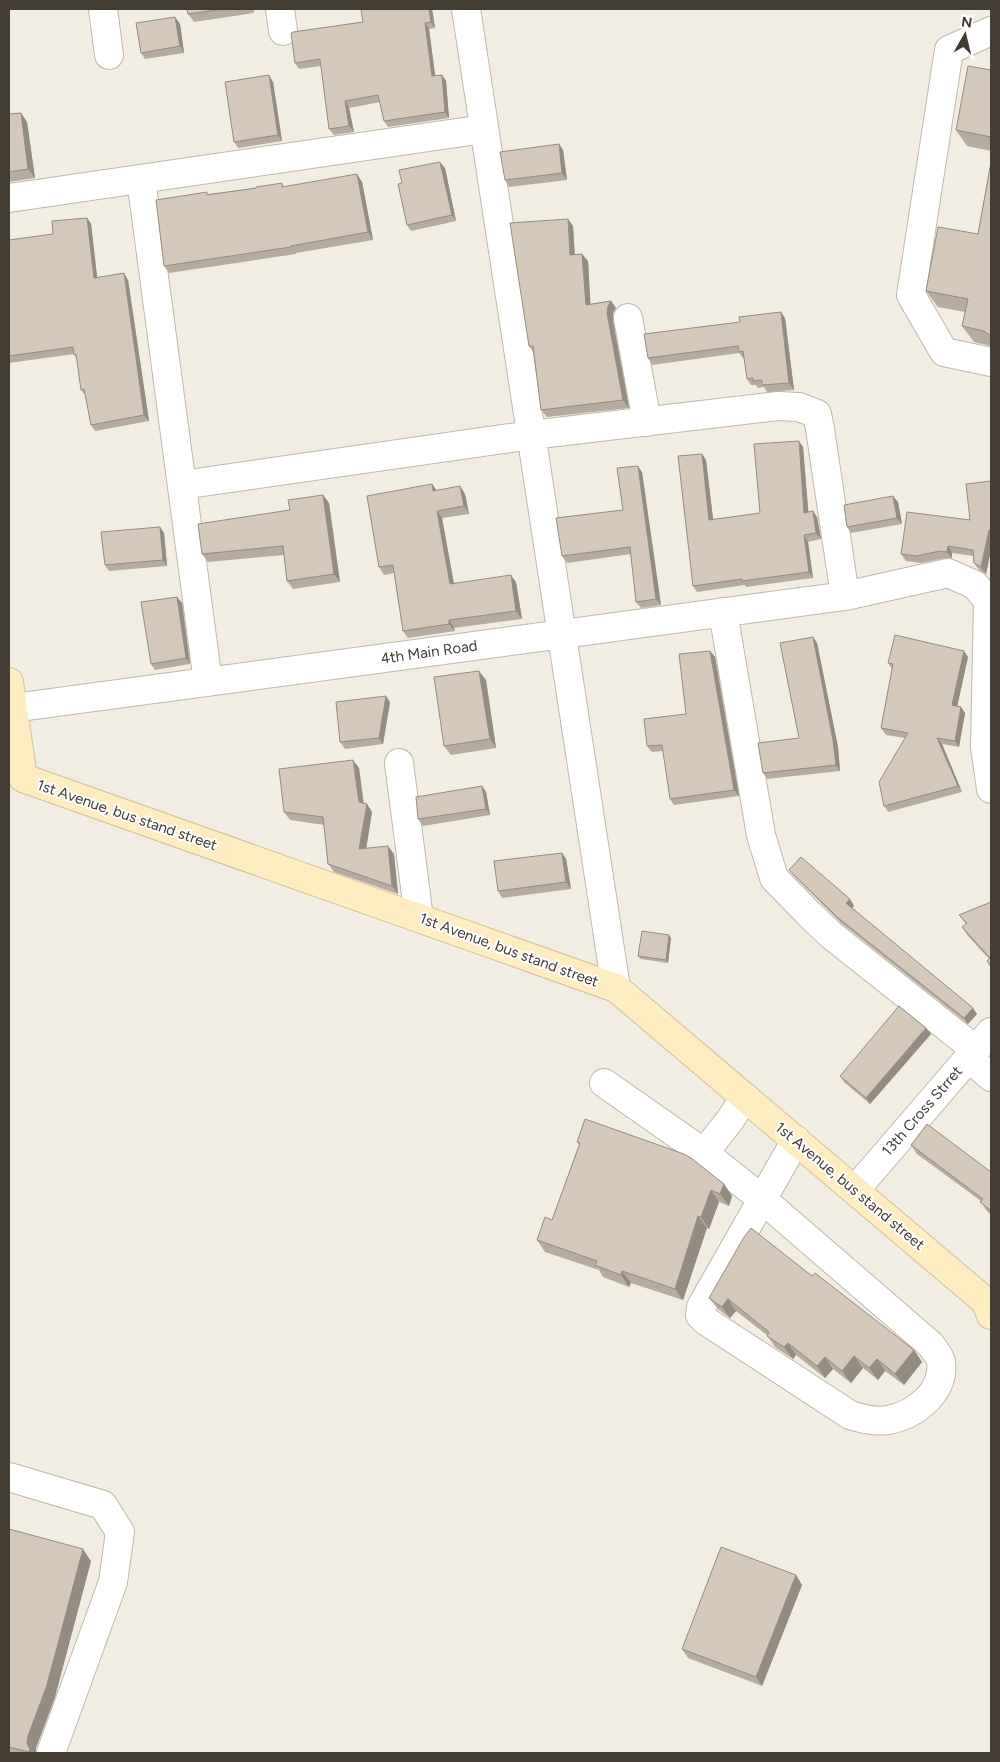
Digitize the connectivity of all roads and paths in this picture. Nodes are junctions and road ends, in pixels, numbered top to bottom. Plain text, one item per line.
1 (103, 9) edge
2 (466, 9) edge
3 (991, 31) edge
4 (109, 55) dead end
5 (484, 129) junction
6 (141, 179) junction
7 (9, 198) edge
8 (628, 318) dead end
9 (991, 362) edge
10 (647, 422) junction
11 (531, 435) junction
12 (182, 485) junction
13 (845, 596) junction
14 (723, 612) junction
15 (562, 634) junction
16 (208, 682) junction
17 (11, 695) edge
18 (988, 725) edge
19 (400, 763) dead end
20 (16, 775) edge
21 (991, 789) edge
22 (419, 918) junction
23 (616, 988) junction
24 (978, 1046) edge
25 (991, 1077) edge
26 (604, 1083) dead end
27 (745, 1097) junction
28 (796, 1140) junction
29 (704, 1153) junction
30 (854, 1190) junction
31 (762, 1199) junction
32 (991, 1315) edge
33 (9, 1477) edge
34 (51, 1753) edge

1 - 4 street
2 - 5 street
3 - 9 street
5 - 6 street
5 - 11 street
6 - 7 street
6 - 12 street
8 - 10 street
10 - 11 street
10 - 13 street
11 - 12 street
11 - 15 street
12 - 16 street
13 - 14 street, 4th Main Road
13 - 18 street, 4th Main Road
14 - 15 street, 4th Main Road
14 - 24 street
15 - 16 street, 4th Main Road
15 - 23 street
16 - 17 street, 4th Main Road
17 - 20 street, 1st Avenue, bus stand street
18 - 21 street, 4th Main Road
19 - 22 street
20 - 22 street, 1st Avenue, bus stand street
22 - 23 street, 1st Avenue, bus stand street
23 - 27 street, 1st Avenue, bus stand street
24 - 25 street
24 - 30 street, 13th Cross Strret
26 - 29 street
27 - 28 street, 1st Avenue, bus stand street
27 - 29 street
28 - 30 street, 1st Avenue, bus stand street
28 - 31 street
29 - 31 street
30 - 32 street, 1st Avenue, bus stand street
31 - 31 street
33 - 34 street

